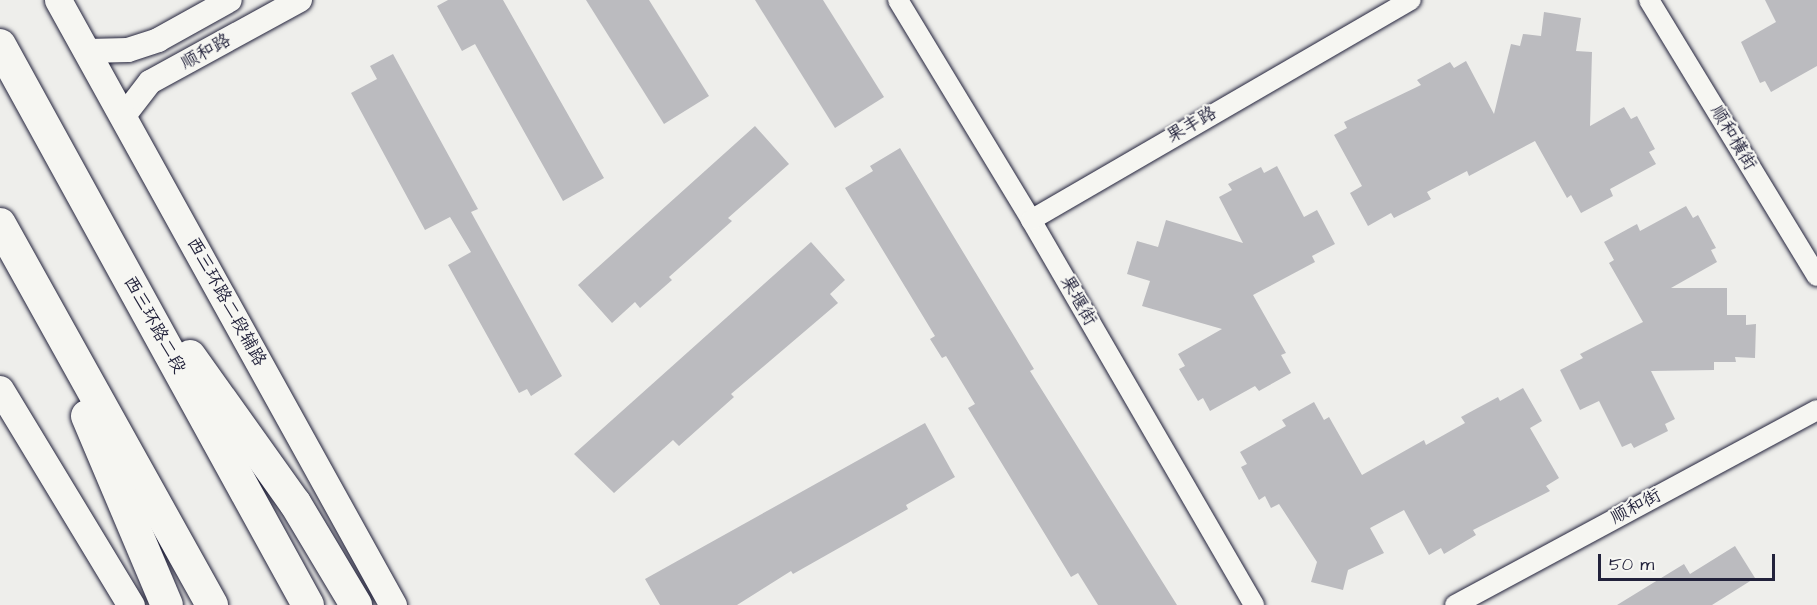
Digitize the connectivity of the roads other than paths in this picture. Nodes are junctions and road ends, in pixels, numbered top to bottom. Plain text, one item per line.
1 (58, 0) edge
2 (230, 0) edge
3 (300, 0) edge
4 (898, 0) edge
5 (1411, 0) edge
6 (1648, 0) edge
7 (0, 45) edge
8 (87, 51) junction
9 (123, 117) junction
10 (1031, 220) junction
11 (0, 224) edge
12 (107, 240) junction
13 (1817, 276) edge
14 (32, 282) junction
15 (0, 389) edge
16 (1817, 410) edge
17 (131, 605) edge
18 (167, 605) edge
19 (212, 605) edge
20 (308, 605) edge
21 (356, 605) edge
22 (393, 605) edge
23 (1254, 605) edge
24 (1455, 605) edge

1 - 8 main road, 西三环路二段辅路
2 - 8 street, 顺和路
3 - 9 street, 顺和路
4 - 10 street, 果堰街
5 - 10 street, 果丰路
6 - 13 street, 顺和横街
7 - 12 highway, 西三环路二段
8 - 9 main road, 西三环路二段辅路
9 - 22 main road, 西三环路二段辅路
10 - 23 street, 果堰街
11 - 14 highway
12 - 20 highway, 西三环路二段
12 - 21 highway
14 - 18 highway
14 - 19 highway
15 - 17 main road
16 - 24 street, 顺和街

